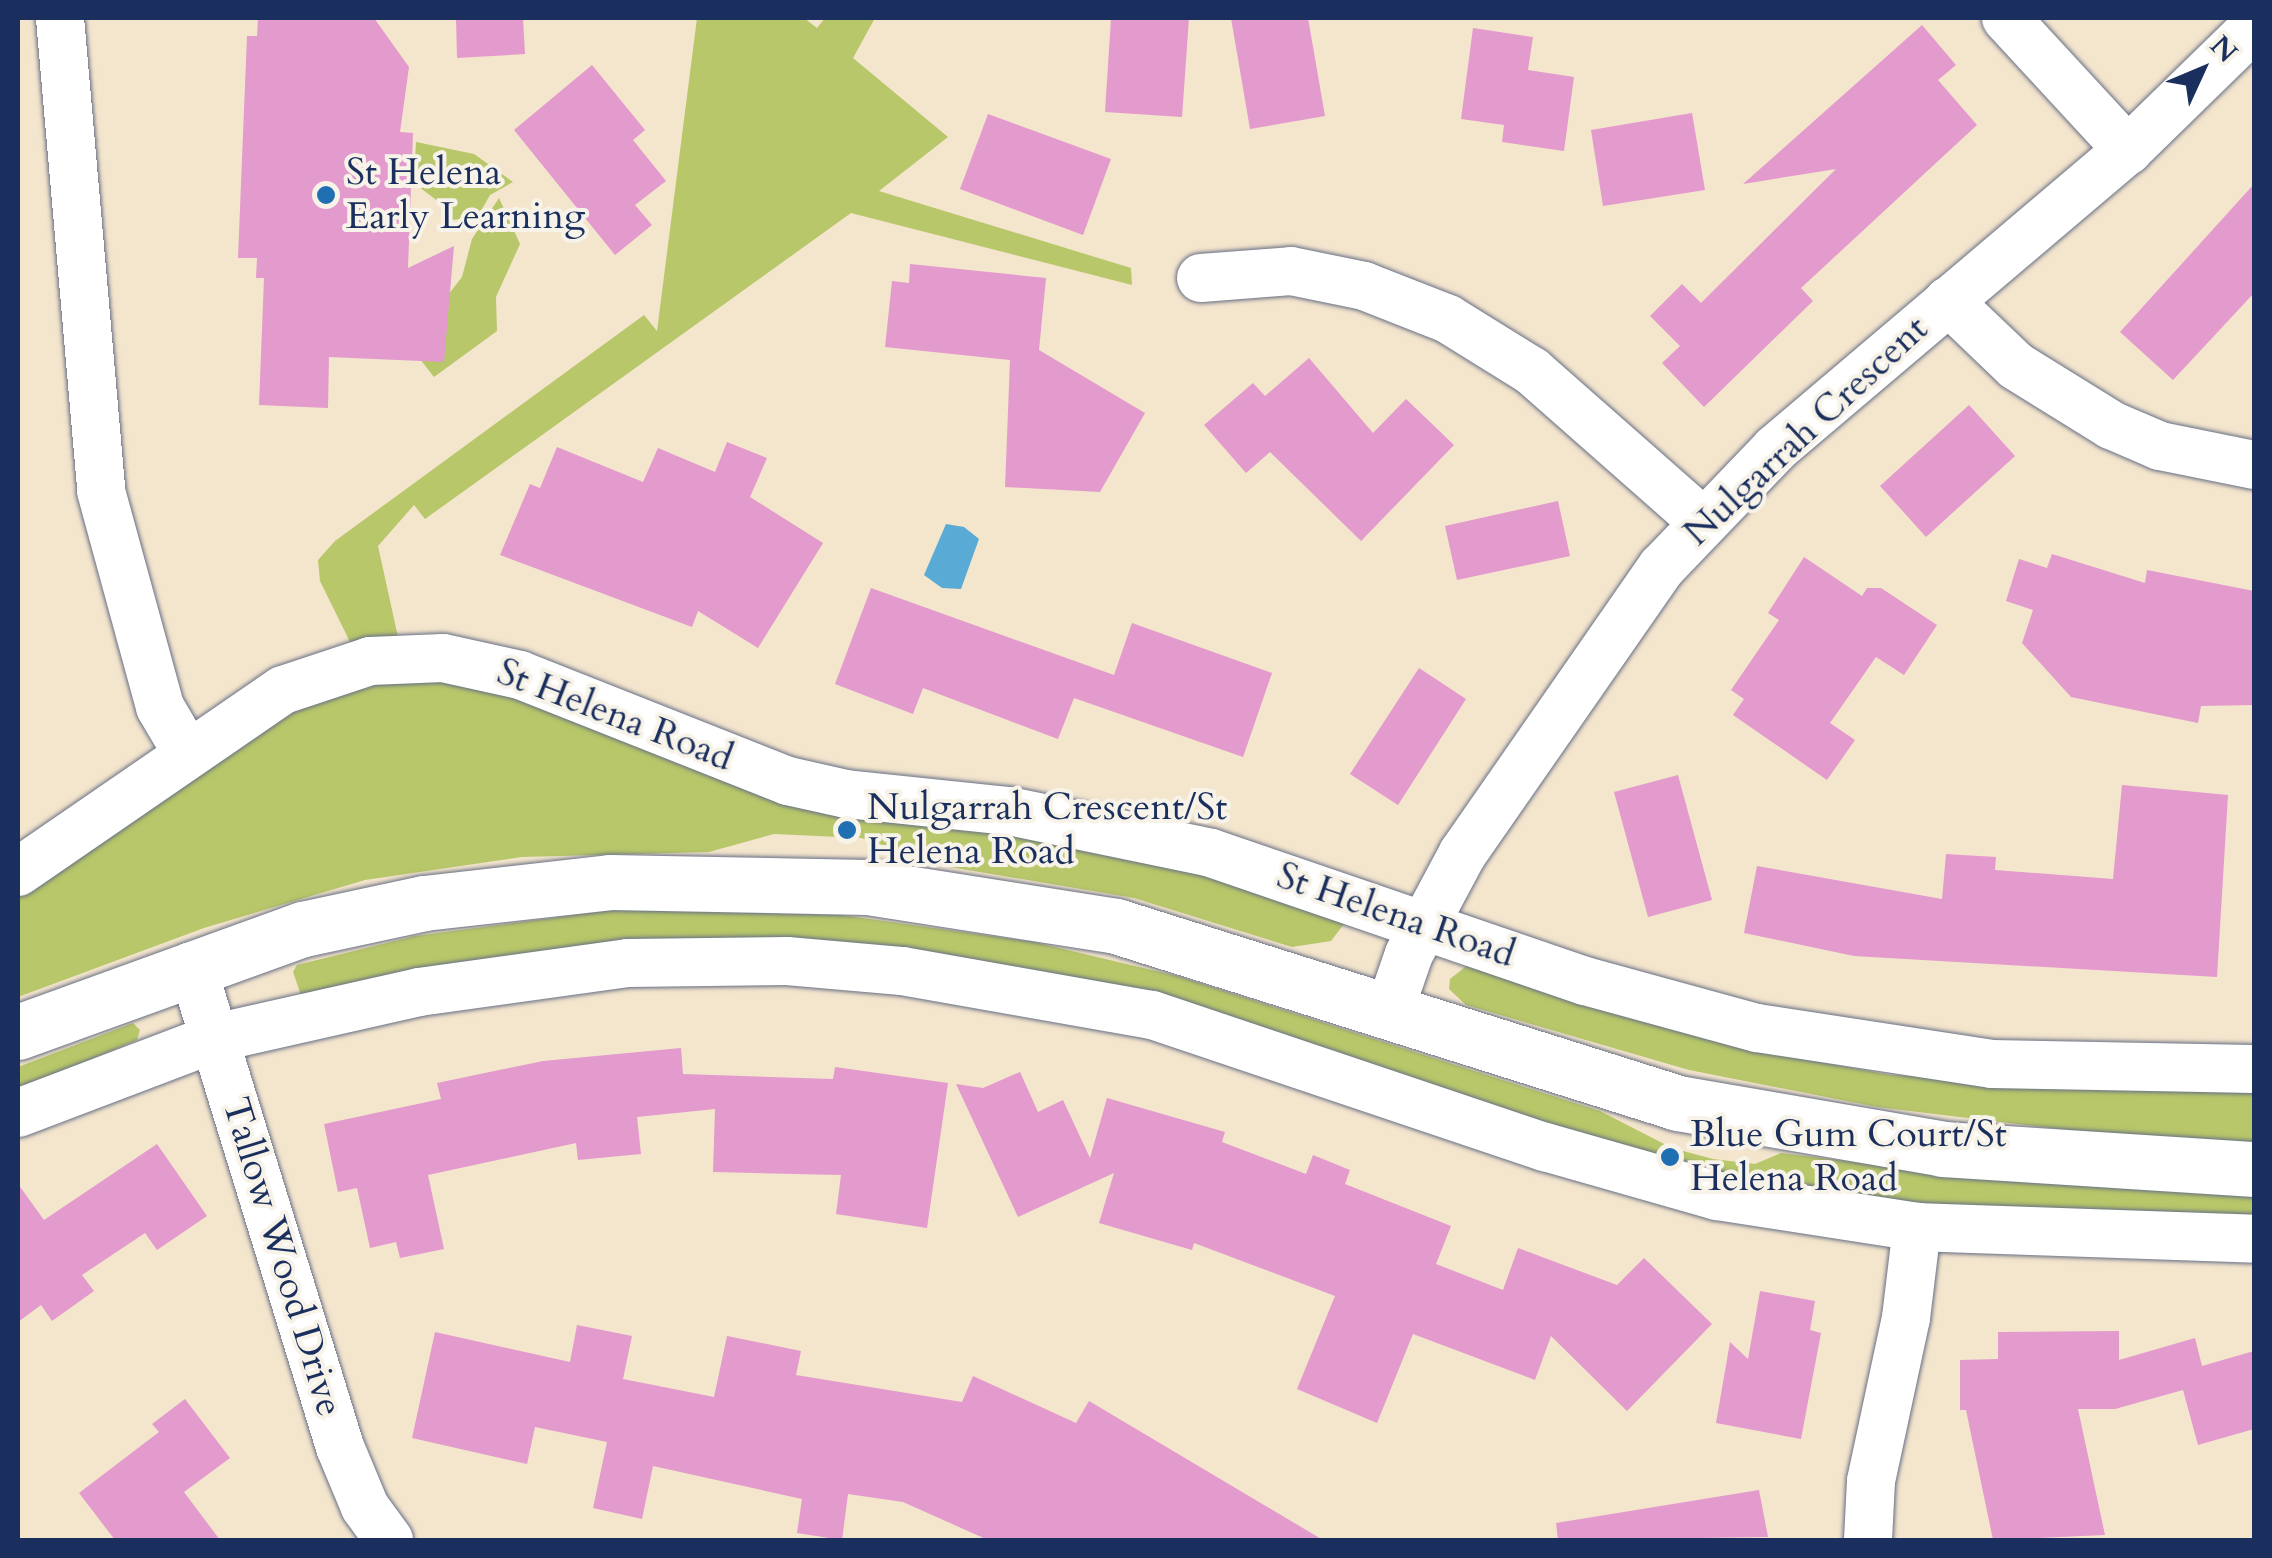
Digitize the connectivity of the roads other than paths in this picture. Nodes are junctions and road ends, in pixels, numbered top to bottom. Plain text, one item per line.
1 (60, 18) edge
2 (2006, 18) edge
3 (2254, 27) edge
4 (2128, 150) junction
5 (1202, 278) dead end
6 (1948, 302) junction
7 (2254, 465) edge
8 (1702, 521) junction
9 (187, 754) junction
10 (18, 872) edge
11 (1424, 923) junction
12 (192, 966) junction
13 (1388, 1012) junction
14 (18, 1032) edge
15 (216, 1038) junction
16 (2254, 1070) edge
17 (18, 1113) edge
18 (2254, 1169) edge
19 (1916, 1227) junction
20 (2254, 1239) edge
21 (389, 1540) edge
22 (1868, 1540) edge

1 - 9 street
2 - 4 street
3 - 4 street, Nulgarrah Crescent
4 - 6 street, Nulgarrah Crescent
5 - 8 street
6 - 7 street
6 - 8 street, Nulgarrah Crescent
8 - 11 street, Nulgarrah Crescent
9 - 10 street, St Helena Road
9 - 11 street, St Helena Road
11 - 13 street, Nulgarrah Crescent
11 - 16 street, St Helena Road
12 - 13 main road
12 - 14 main road
12 - 15 street, Tallow Wood Drive
13 - 18 main road
15 - 17 street
15 - 19 street
15 - 21 street, Tallow Wood Drive
19 - 20 street
19 - 22 street

